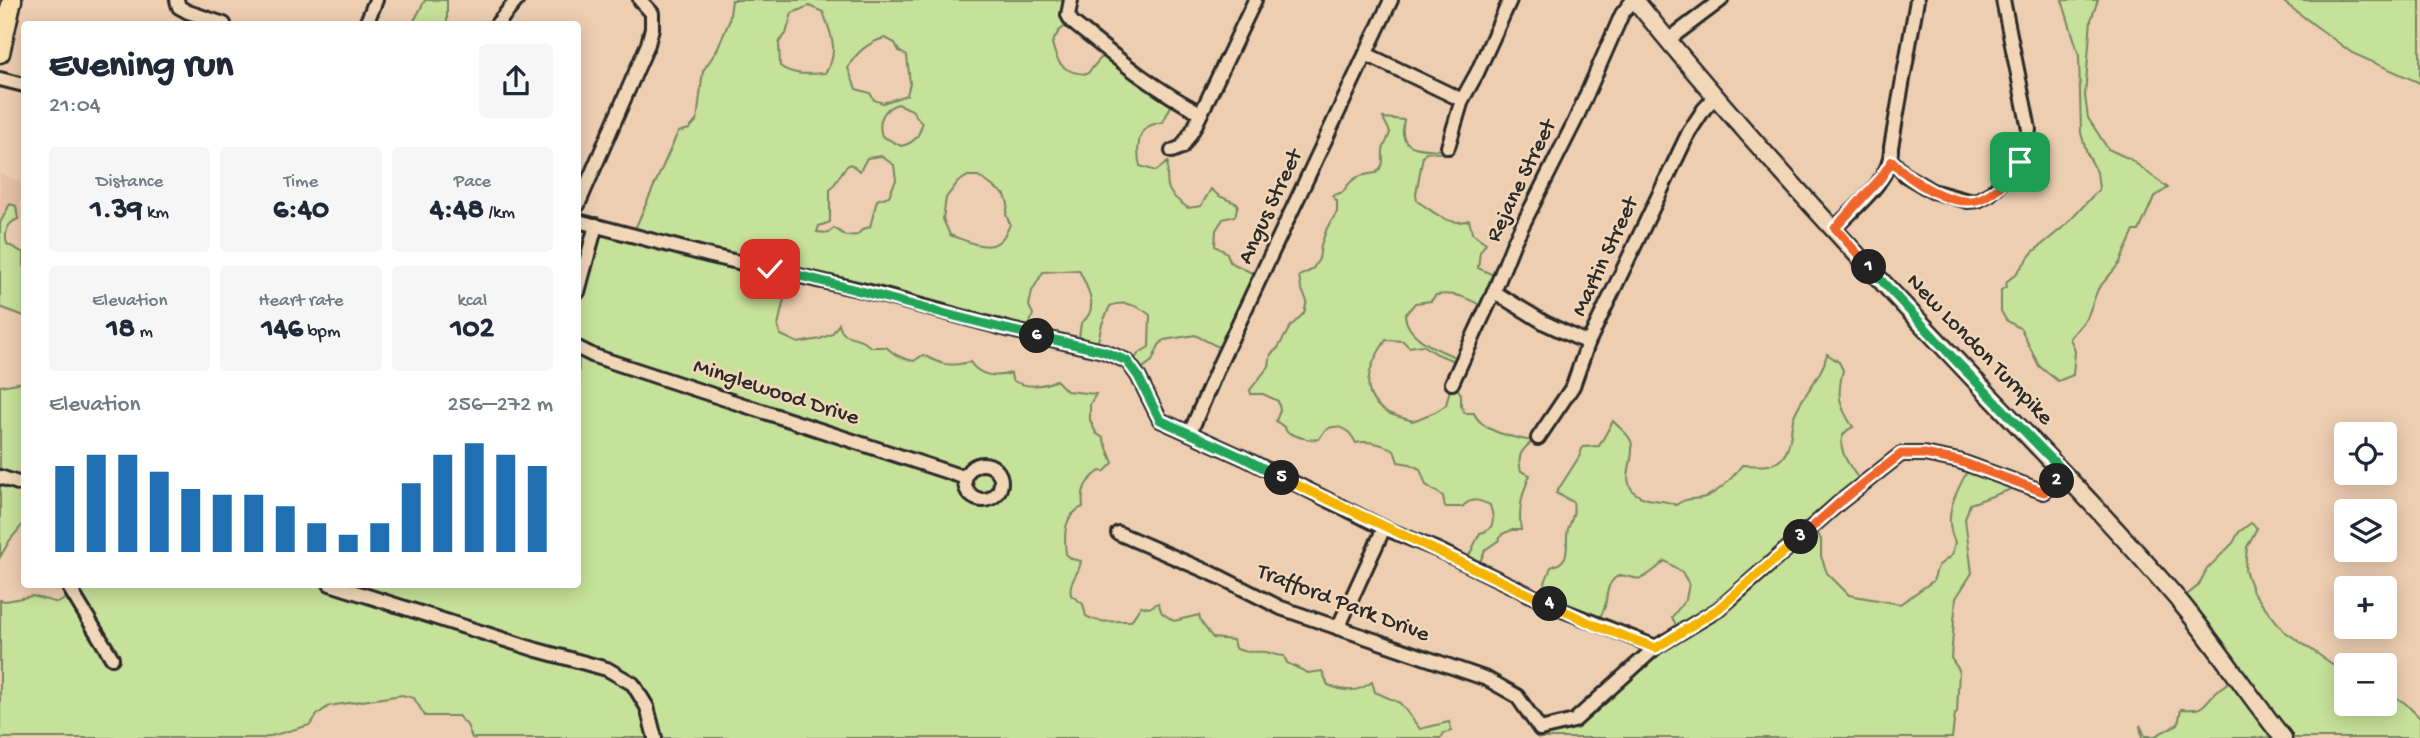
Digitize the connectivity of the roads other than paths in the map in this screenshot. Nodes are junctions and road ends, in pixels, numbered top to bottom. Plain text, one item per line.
1 (12, 0) edge
2 (177, 0) edge
3 (376, 0) edge
4 (517, 0) edge
5 (640, 0) edge
6 (1071, 0) edge
7 (1255, 0) edge
8 (1391, 0) edge
9 (1510, 0) edge
10 (1634, 0) edge
11 (1721, 0) edge
12 (1917, 0) edge
13 (2003, 0) edge
14 (214, 21) edge
15 (367, 21) edge
16 (500, 21) edge
17 (1668, 40) junction
18 (0, 53) edge
19 (1366, 54) junction
20 (0, 79) edge
21 (21, 84) edge
22 (1716, 96) junction
23 (1462, 100) junction
24 (1201, 113) junction
25 (1448, 147) dead end
26 (1172, 152) dead end
27 (1892, 161) junction
28 (581, 198) edge
29 (581, 222) edge
30 (596, 225) junction
31 (1835, 228) junction
32 (581, 281) edge
33 (1494, 292) junction
34 (1588, 343) junction
35 (581, 350) edge
36 (1452, 383) dead end
37 (1190, 433) junction
38 (1538, 438) dead end
39 (2066, 474) junction
40 (0, 477) edge
41 (963, 477) dead end
42 (21, 484) edge
43 (1384, 528) junction
44 (1118, 533) dead end
45 (69, 588) edge
46 (343, 588) edge
47 (1338, 628) junction
48 (1656, 648) junction
49 (112, 658) dead end
50 (1540, 734) edge
51 (655, 738) edge
52 (2283, 738) edge

1 - 18 main road
2 - 14 street
3 - 15 street
4 - 16 street
5 - 28 street
6 - 24 street
7 - 24 street
8 - 19 street, Angus Street
9 - 23 street
10 - 17 main road, New London Turnpike
10 - 33 street, Rejane Street
11 - 17 street
12 - 27 street
13 - 27 street
17 - 22 main road, New London Turnpike
19 - 23 street
19 - 37 street, Angus Street
20 - 21 street
22 - 31 main road, New London Turnpike
22 - 34 street, Martin Street
23 - 25 street
24 - 26 street
27 - 31 street
29 - 30 street
30 - 32 street
30 - 37 street
31 - 39 main road, New London Turnpike
33 - 34 street
33 - 36 street, Rejane Street
34 - 38 street, Martin Street
35 - 41 street, Minglewood Drive
37 - 43 street
39 - 48 street
39 - 52 main road, New London Turnpike
40 - 42 street
43 - 47 street
43 - 48 street
44 - 47 street, Trafford Park Drive
45 - 49 street
46 - 51 street
47 - 50 street, Trafford Park Drive
48 - 50 street

